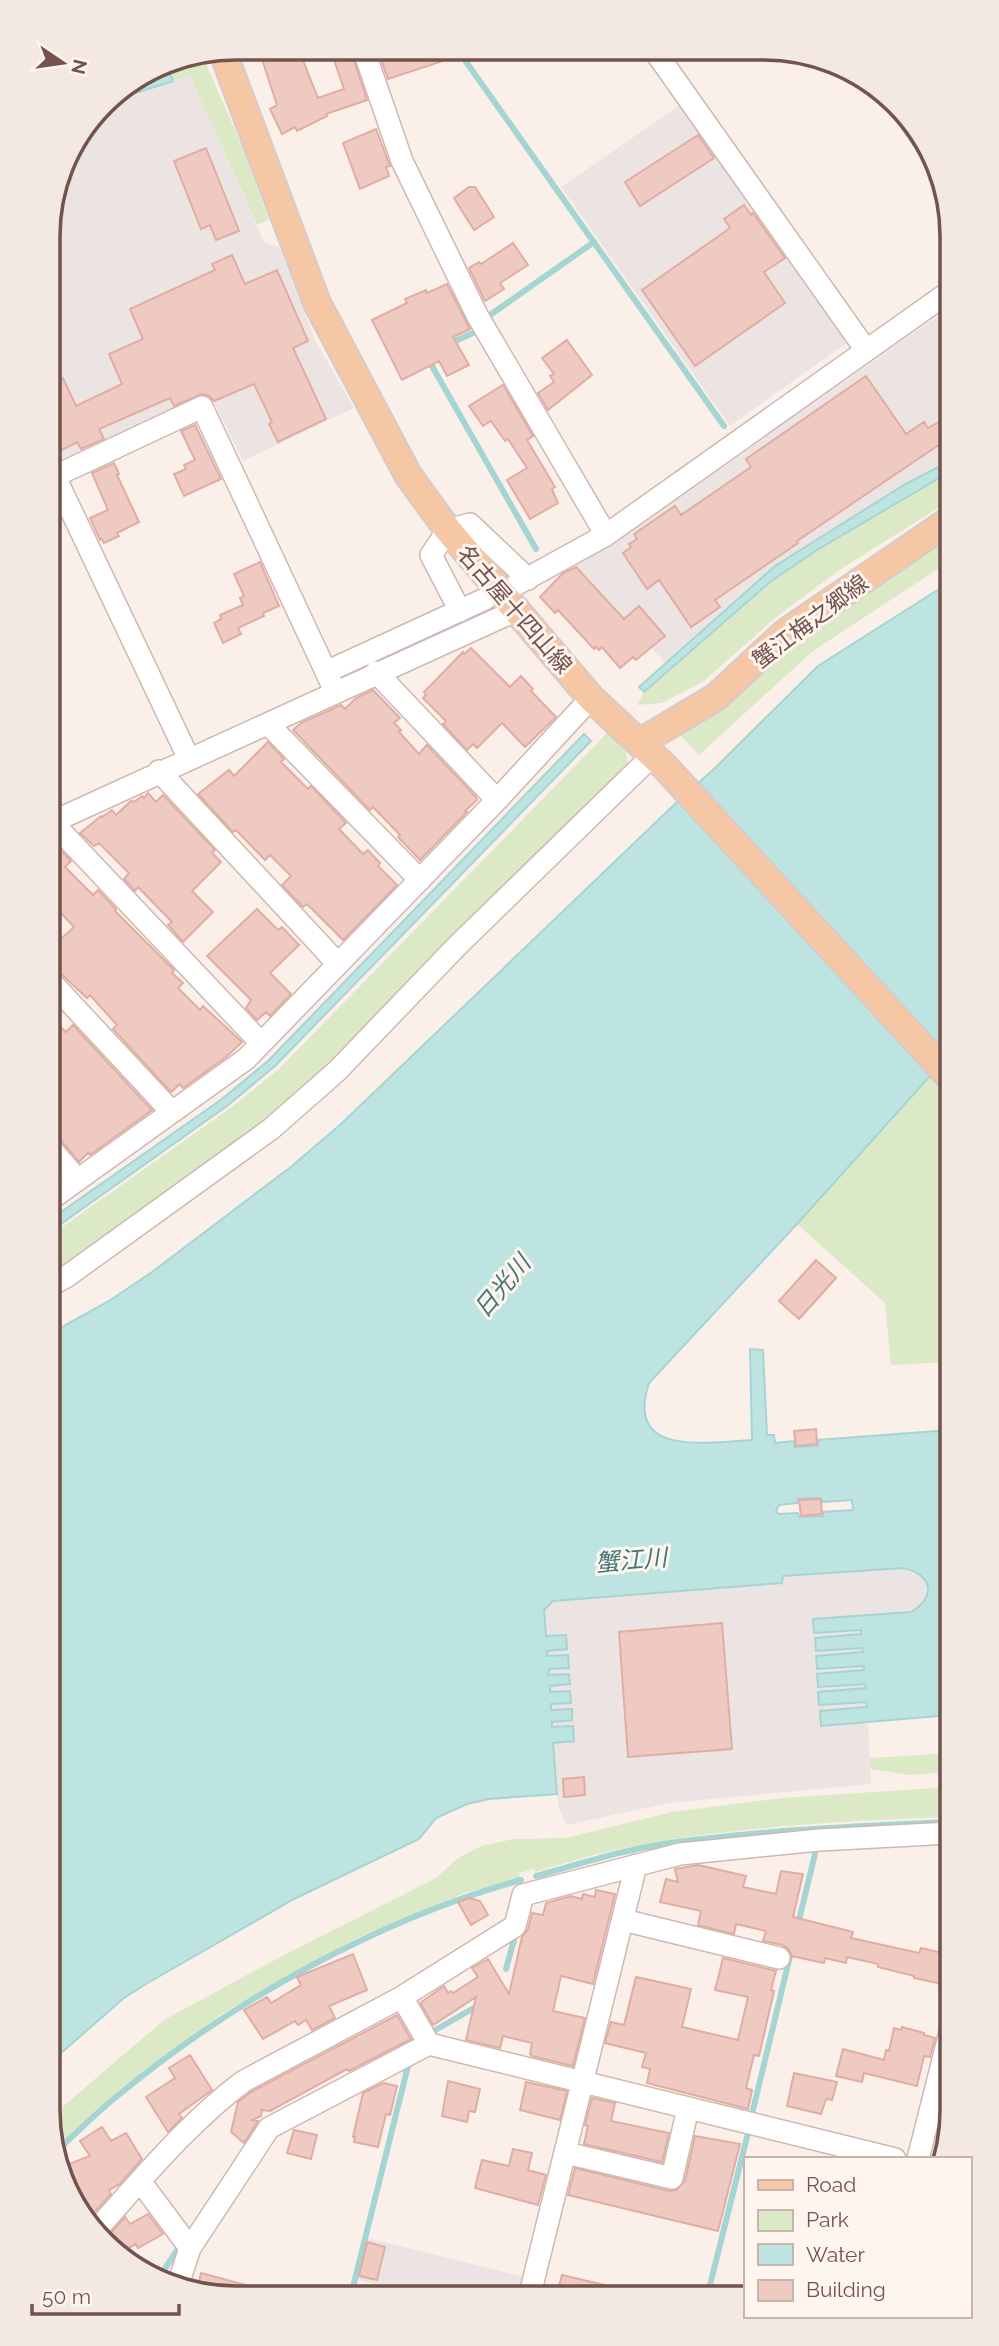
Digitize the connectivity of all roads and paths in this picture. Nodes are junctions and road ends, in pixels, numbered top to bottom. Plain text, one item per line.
1 (226, 60) edge
2 (367, 60) edge
3 (661, 60) edge
4 (940, 297) edge
5 (866, 350) junction
6 (60, 466) edge
7 (60, 486) edge
8 (940, 527) edge
9 (448, 530) junction
10 (606, 536) junction
11 (485, 599) dead end
12 (460, 611) junction
13 (515, 611) junction
14 (376, 672) junction
15 (331, 682) junction
16 (591, 698) junction
17 (269, 725) junction
18 (652, 755) junction
19 (189, 759) junction
20 (159, 771) junction
21 (497, 800) junction
22 (60, 817) edge
23 (60, 833) edge
24 (420, 880) junction
25 (338, 964) junction
26 (60, 992) edge
27 (261, 1044) junction
28 (940, 1066) edge
29 (172, 1112) junction
30 (60, 1159) edge
31 (78, 1180) junction
32 (60, 1193) edge
33 (60, 1280) edge
34 (939, 1834) edge
35 (636, 1865) junction
36 (623, 1920) junction
37 (779, 1958) dead end
38 (402, 1997) junction
39 (429, 2044) junction
40 (939, 2076) edge
41 (584, 2082) junction
42 (688, 2108) junction
43 (566, 2153) junction
44 (887, 2157) edge
45 (919, 2157) edge
46 (140, 2181) junction
47 (101, 2224) edge
48 (190, 2248) junction
49 (180, 2277) edge
50 (532, 2286) edge

1 - 9 main road, 名古屋十四山線
2 - 10 street
3 - 5 street
4 - 5 street
5 - 10 street
6 - 15 street
7 - 19 street
8 - 18 main road, 蟹江梅之郷線
9 - 10 street
9 - 12 street
9 - 13 main road, 名古屋十四山線
11 - 12 street
12 - 15 street
13 - 14 street
13 - 16 main road, 名古屋十四山線
14 - 15 street
14 - 21 street
15 - 17 street
16 - 18 main road, 名古屋十四山線
16 - 21 street
17 - 19 street
17 - 24 street
18 - 28 main road, 名古屋十四山線
18 - 33 street
19 - 20 street
20 - 22 street
20 - 25 street
21 - 24 street
23 - 27 street
24 - 25 street
25 - 27 street
26 - 29 street
27 - 29 street
29 - 31 street
30 - 31 street
31 - 32 street
34 - 35 street
35 - 36 street
35 - 38 street
36 - 37 street
36 - 41 street
38 - 39 street
38 - 46 street
39 - 41 street
39 - 48 street
40 - 45 street
41 - 42 street
41 - 43 street
42 - 43 street
42 - 44 street
43 - 50 street
46 - 47 street
46 - 48 street
48 - 49 street

